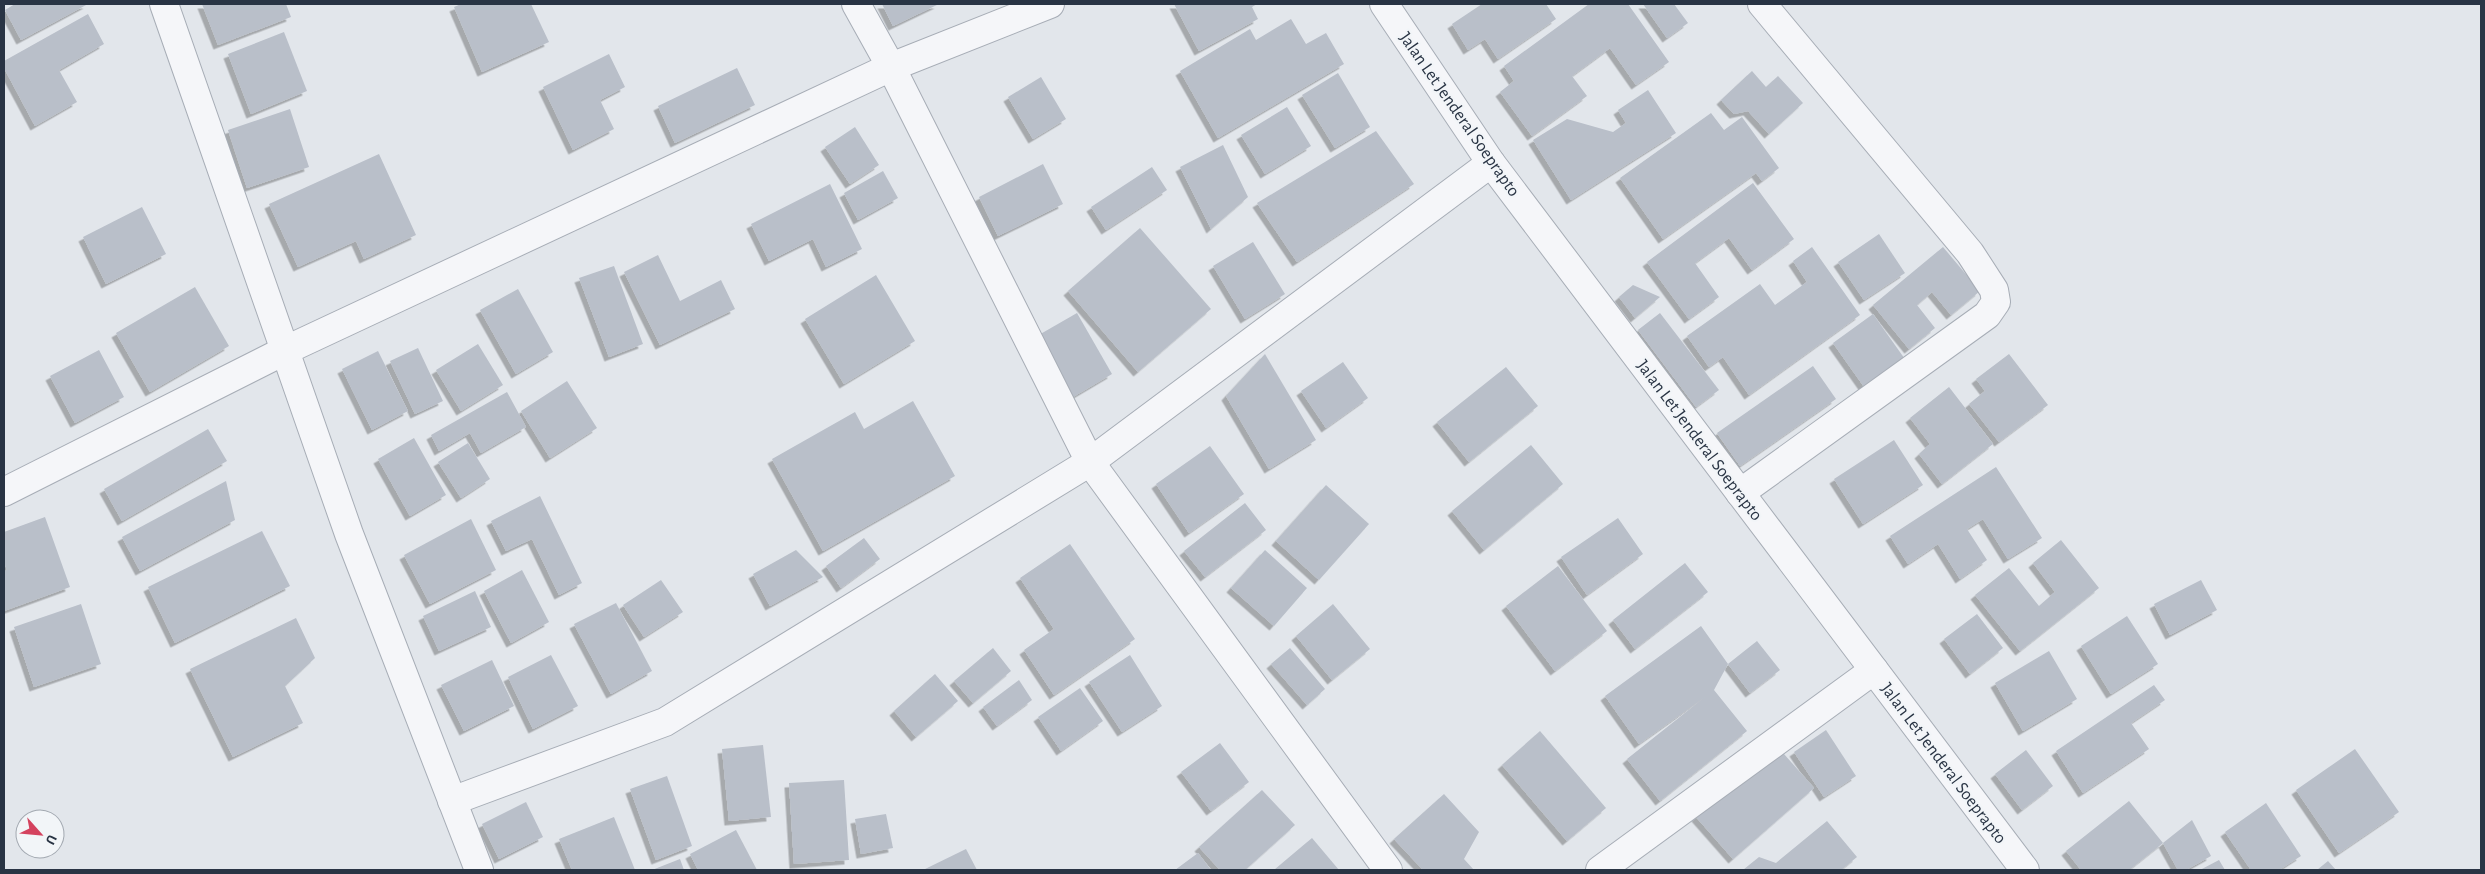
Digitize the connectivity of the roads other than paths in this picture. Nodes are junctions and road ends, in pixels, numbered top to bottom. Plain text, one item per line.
1 (164, 4) edge
2 (856, 4) edge
3 (1050, 4) edge
4 (1384, 4) edge
5 (1762, 4) edge
6 (891, 68) junction
7 (1491, 163) junction
8 (284, 351) junction
9 (1090, 462) junction
10 (4, 492) edge
11 (1740, 493) junction
12 (1874, 670) junction
13 (452, 801) junction
14 (479, 870) edge
15 (1388, 870) edge
16 (1600, 870) edge
17 (2024, 870) edge

1 - 8 street
2 - 6 street
3 - 6 street
4 - 7 street, Jalan Let Jenderal Soeprapto
5 - 11 street
6 - 8 street
6 - 9 street
7 - 9 street
7 - 11 street, Jalan Let Jenderal Soeprapto
8 - 10 street
8 - 13 street
9 - 13 street
9 - 15 street
11 - 12 street, Jalan Let Jenderal Soeprapto
12 - 16 street
12 - 17 street, Jalan Let Jenderal Soeprapto
13 - 14 street

